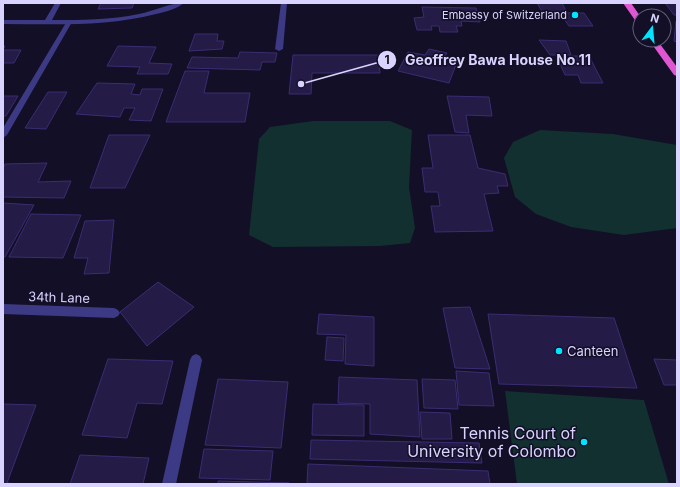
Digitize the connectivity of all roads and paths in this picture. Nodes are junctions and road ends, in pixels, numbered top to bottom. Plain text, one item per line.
1 (58, 3) edge
2 (181, 3) edge
3 (284, 3) edge
4 (48, 21) junction
5 (3, 22) edge
6 (69, 22) junction
7 (659, 48) edge
8 (279, 49) dead end
9 (677, 73) edge
10 (3, 135) edge
11 (3, 309) edge
12 (114, 313) dead end
13 (196, 360) dead end
14 (169, 484) edge

1 - 4 street
2 - 6 street
3 - 8 street
4 - 5 street
4 - 6 street
6 - 10 street
7 - 9 highway
11 - 12 street, 34th Lane
13 - 14 street

